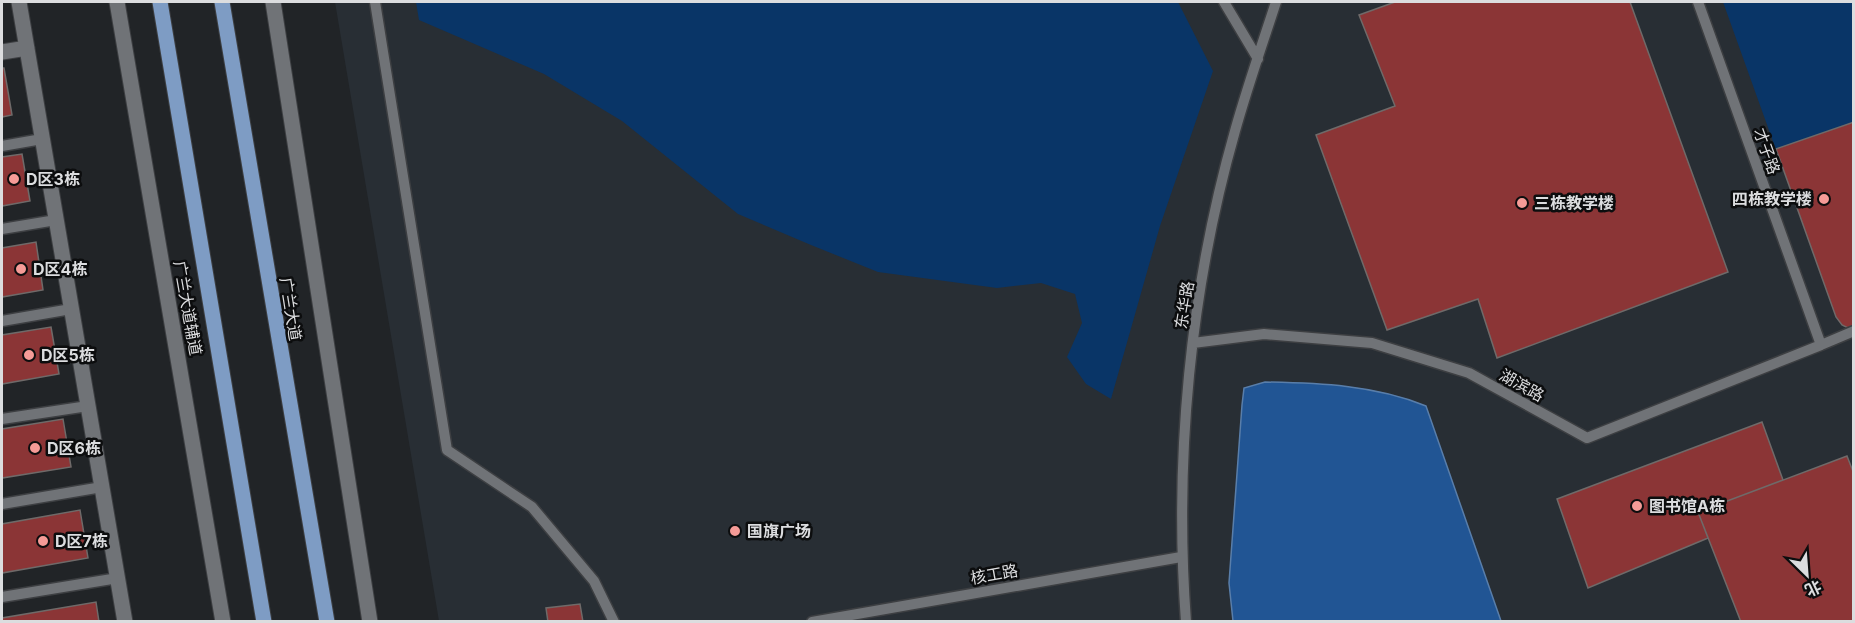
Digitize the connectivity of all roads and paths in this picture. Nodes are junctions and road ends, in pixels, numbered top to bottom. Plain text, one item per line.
1 (19, 2) edge
2 (117, 2) edge
3 (160, 2) edge
4 (222, 2) edge
5 (273, 2) edge
6 (375, 2) edge
7 (1224, 2) edge
8 (1276, 2) edge
9 (1698, 2) edge
10 (27, 48) junction
11 (2, 52) edge
12 (1258, 59) junction
13 (42, 139) junction
14 (2, 146) edge
15 (56, 220) junction
16 (2, 229) edge
17 (71, 309) junction
18 (2, 321) edge
19 (1854, 331) edge
20 (1193, 343) junction
21 (1821, 345) junction
22 (88, 406) junction
23 (2, 419) edge
24 (102, 487) junction
25 (2, 504) edge
26 (1181, 556) junction
27 (118, 578) junction
28 (2, 597) edge
29 (125, 621) edge
30 (223, 621) edge
31 (264, 621) edge
32 (327, 621) edge
33 (370, 621) edge
34 (614, 621) edge
35 (812, 621) edge
36 (1186, 621) edge

1 - 10 main road
2 - 30 main road, 广兰大道辅道
3 - 31 main road
4 - 32 main road, 广兰大道
5 - 33 main road
6 - 34 lane
7 - 12 lane
8 - 12 lane, 东华路
9 - 21 lane, 才子路
10 - 11 main road
10 - 13 main road
12 - 20 lane, 东华路
13 - 14 lane
13 - 15 main road
15 - 16 lane
15 - 17 main road
17 - 18 lane
17 - 22 main road
19 - 21 lane
20 - 21 lane, 湖滨路
20 - 26 lane, 东华路
22 - 23 lane
22 - 24 main road
24 - 25 lane
24 - 27 main road
26 - 35 lane, 核工路
26 - 36 lane, 东华路
27 - 28 lane
27 - 29 main road

